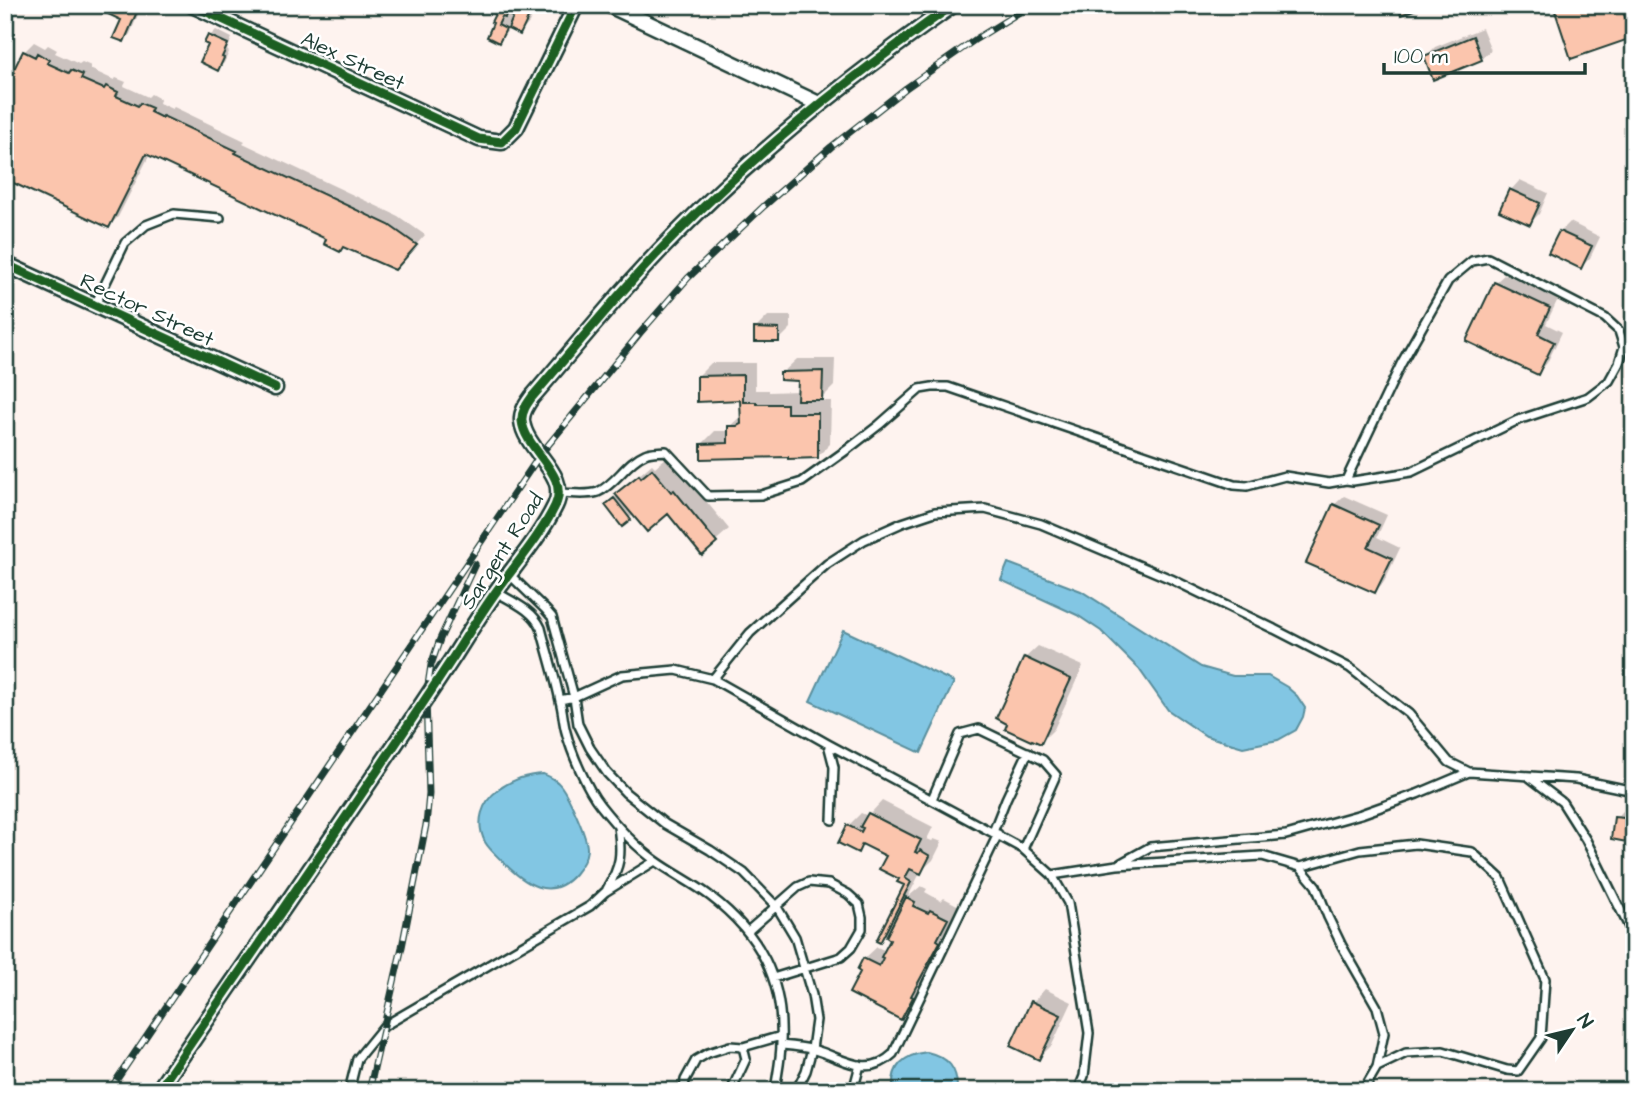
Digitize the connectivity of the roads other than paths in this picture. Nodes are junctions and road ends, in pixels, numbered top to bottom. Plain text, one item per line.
1 (192, 5) edge
2 (576, 5) edge
3 (609, 5) edge
4 (953, 5) edge
5 (819, 104) junction
6 (220, 218) dead end
7 (5, 264) edge
8 (95, 305) junction
9 (275, 388) dead end
10 (1346, 480) junction
11 (559, 493) junction
12 (509, 574) junction
13 (496, 592) junction
14 (713, 679) junction
15 (574, 697) junction
16 (560, 700) junction
17 (828, 744) junction
18 (1028, 752) junction
19 (1469, 772) junction
20 (1528, 776) junction
21 (1634, 791) edge
22 (932, 799) junction
23 (832, 820) dead end
24 (618, 826) junction
25 (996, 833) junction
26 (1023, 849) junction
27 (655, 860) junction
28 (1117, 865) junction
29 (1300, 867) junction
30 (1052, 875) junction
31 (605, 892) junction
32 (777, 906) junction
33 (748, 931) junction
34 (1634, 941) edge
35 (804, 968) junction
36 (773, 978) junction
37 (781, 1036) junction
38 (781, 1045) junction
39 (743, 1047) junction
40 (812, 1049) junction
41 (860, 1065) junction
42 (1377, 1067) junction
43 (158, 1091) edge
44 (349, 1091) edge
45 (684, 1091) edge
46 (731, 1091) edge
47 (775, 1091) edge
48 (796, 1091) edge
49 (853, 1091) edge
50 (1078, 1091) edge
51 (1363, 1091) edge

1 - 2 street, Alex Street
3 - 5 street
4 - 5 street, Sargent Road
5 - 11 street, Sargent Road
6 - 8 lane
7 - 8 street, Rector Street
8 - 9 street, Rector Street
10 - 10 lane
10 - 11 lane
11 - 12 street, Sargent Road
12 - 13 street, Sargent Road
12 - 15 lane
13 - 16 lane
13 - 43 street, Sargent Road
14 - 15 lane
14 - 17 lane
14 - 19 lane
15 - 16 lane
15 - 32 lane
16 - 24 lane
17 - 22 lane
17 - 23 lane
18 - 22 lane
18 - 25 lane
18 - 26 lane
19 - 20 lane
19 - 28 lane
20 - 21 lane
20 - 34 lane
22 - 25 lane
24 - 27 lane
24 - 31 lane
25 - 26 lane
25 - 41 lane
26 - 30 lane
27 - 31 lane
27 - 33 lane
28 - 29 lane
28 - 30 lane
29 - 42 lane
29 - 42 lane
30 - 50 lane
31 - 44 lane
32 - 33 lane
32 - 35 lane
32 - 35 lane
33 - 36 lane
35 - 36 lane
35 - 40 lane
36 - 37 lane
37 - 38 lane
37 - 39 lane
38 - 40 lane
38 - 47 lane
39 - 45 lane
39 - 46 lane
40 - 41 lane
40 - 48 lane
41 - 49 lane
42 - 51 lane

